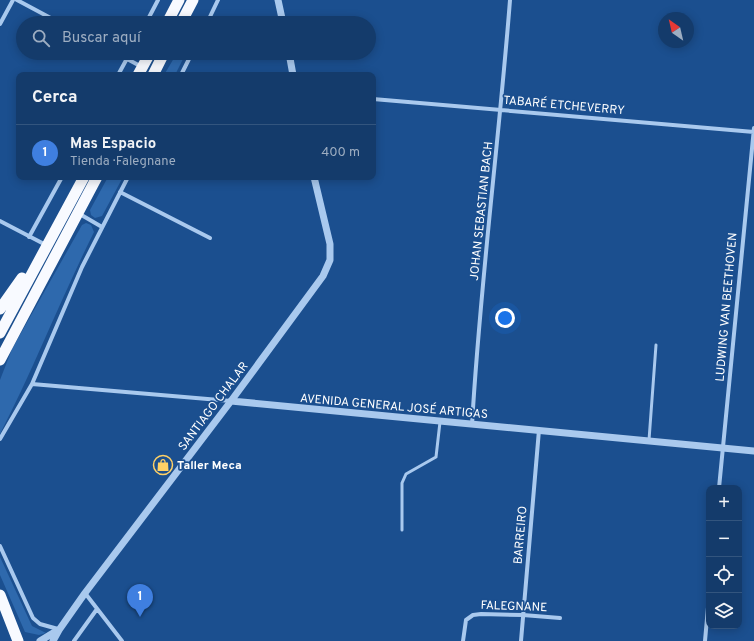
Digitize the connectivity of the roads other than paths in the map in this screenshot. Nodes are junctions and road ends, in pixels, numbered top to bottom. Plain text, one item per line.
1 (12, 0) edge
2 (17, 0) edge
3 (158, 0) edge
4 (179, 0) edge
5 (193, 0) edge
6 (218, 0) edge
7 (278, 0) edge
8 (510, 0) edge
9 (47, 16) edge
10 (150, 16) edge
11 (171, 16) edge
12 (184, 16) edge
13 (210, 16) edge
14 (281, 16) edge
15 (0, 24) edge
16 (126, 60) edge
17 (128, 60) edge
18 (146, 60) edge
19 (160, 60) edge
20 (189, 60) edge
21 (290, 60) edge
22 (140, 71) edge
23 (120, 72) edge
24 (154, 72) edge
25 (183, 72) edge
26 (292, 72) edge
27 (376, 100) edge
28 (501, 109) junction
29 (754, 128) edge
30 (754, 132) edge
31 (60, 180) edge
32 (82, 180) edge
33 (95, 180) edge
34 (126, 180) edge
35 (315, 180) edge
36 (120, 192) junction
37 (78, 213) junction
38 (0, 222) edge
39 (102, 227) junction
40 (29, 237) junction
41 (210, 238) dead end
42 (45, 248) junction
43 (0, 309) edge
44 (0, 333) edge
45 (656, 345) dead end
46 (0, 360) edge
47 (32, 384) junction
48 (231, 401) junction
49 (440, 422) junction
50 (472, 425) junction
51 (538, 430) junction
52 (0, 439) edge
53 (649, 440) junction
54 (722, 449) junction
55 (754, 451) edge
56 (719, 485) edge
57 (402, 530) dead end
58 (0, 546) edge
59 (85, 594) junction
60 (0, 595) edge
61 (97, 609) junction
62 (523, 615) junction
63 (560, 618) dead end
64 (706, 629) edge
65 (59, 630) junction
66 (19, 640) edge
67 (40, 641) edge
68 (53, 641) edge
69 (74, 641) edge
70 (122, 641) edge
71 (462, 641) edge
72 (521, 641) edge
73 (705, 641) edge

1 - 15 street
2 - 9 street
3 - 10 street
4 - 11 highway
5 - 12 highway
6 - 13 street
7 - 14 street
8 - 28 street, JOHAN SEBASTIAN BACH
16 - 23 street
17 - 22 street
18 - 22 highway
19 - 24 highway
20 - 25 street
21 - 26 street
27 - 28 street, TABARÉ ETCHEVERRY
28 - 30 street, TABARÉ ETCHEVERRY
28 - 50 street, JOHAN SEBASTIAN BACH
29 - 30 street, LUDWING VAN BEETHOVEN
30 - 54 street, LUDWING VAN BEETHOVEN
31 - 40 street
32 - 42 highway
33 - 37 highway
34 - 36 street
35 - 48 street, SANTIAGO CHALAR
36 - 39 street
36 - 41 street
37 - 39 street
37 - 46 highway
38 - 40 street
39 - 47 street
40 - 42 street
42 - 43 highway
42 - 44 highway
45 - 53 lane
47 - 48 street, AVENIDA GENERAL JOSÉ ARTIGAS
47 - 52 street
48 - 49 street, AVENIDA GENERAL JOSÉ ARTIGAS
48 - 59 street, SANTIAGO CHALAR
49 - 50 street, AVENIDA GENERAL JOSÉ ARTIGAS
49 - 57 lane
50 - 51 street, AVENIDA GENERAL JOSÉ ARTIGAS
51 - 53 street, AVENIDA GENERAL JOSÉ ARTIGAS
51 - 62 street, BARREIRO
53 - 54 street, AVENIDA GENERAL JOSÉ ARTIGAS
54 - 55 street, AVENIDA GENERAL JOSÉ ARTIGAS
54 - 56 street, LUDWING VAN BEETHOVEN
58 - 65 street
59 - 61 street
59 - 65 street, SANTIAGO CHALAR
60 - 66 highway
61 - 69 street
61 - 70 street
62 - 63 street, FALEGNANE
62 - 71 street, FALEGNANE
62 - 72 street, BARREIRO
64 - 73 street
65 - 67 street, SANTIAGO CHALAR
65 - 68 street, SANTIAGO CHALAR

